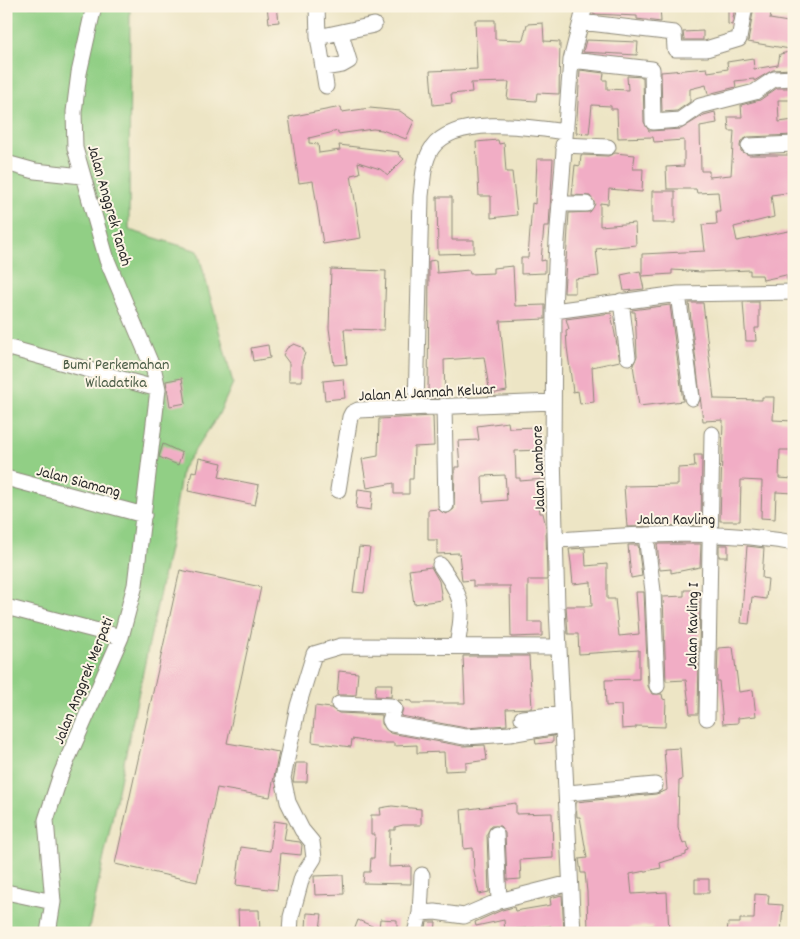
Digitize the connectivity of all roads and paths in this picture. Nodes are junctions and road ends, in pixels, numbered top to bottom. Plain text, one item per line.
1 (94, 6) edge
2 (317, 6) edge
3 (585, 6) edge
4 (745, 6) edge
5 (581, 22) junction
6 (374, 25) dead end
7 (341, 34) junction
8 (318, 37) junction
9 (571, 60) junction
10 (323, 68) junction
11 (794, 78) edge
12 (326, 86) dead end
13 (564, 139) junction
14 (794, 144) edge
15 (749, 146) dead end
16 (608, 147) dead end
17 (6, 163) edge
18 (82, 176) junction
19 (561, 204) junction
20 (586, 204) dead end
21 (794, 292) edge
22 (678, 294) junction
23 (621, 301) junction
24 (554, 310) junction
25 (6, 347) edge
26 (628, 357) dead end
27 (157, 383) junction
28 (692, 398) dead end
29 (553, 402) junction
30 (444, 406) junction
31 (416, 408) junction
32 (712, 434) dead end
33 (6, 478) edge
34 (338, 490) dead end
35 (446, 505) dead end
36 (144, 515) junction
37 (646, 535) junction
38 (710, 535) junction
39 (557, 540) junction
40 (794, 543) edge
41 (440, 564) dead end
42 (6, 607) edge
43 (121, 637) junction
44 (457, 646) junction
45 (559, 647) junction
46 (657, 686) dead end
47 (339, 704) dead end
48 (522, 718) dead end
49 (707, 718) dead end
50 (562, 719) junction
51 (655, 785) dead end
52 (568, 793) junction
53 (496, 834) dead end
54 (422, 875) dead end
55 (570, 883) junction
56 (6, 892) edge
57 (499, 901) junction
58 (53, 902) junction
59 (420, 913) junction
60 (48, 933) edge
61 (290, 933) edge
62 (415, 933) edge
63 (573, 933) edge

1 - 18 street, Jalan Anggrek Tanah
2 - 8 street
3 - 5 street, Jalan Jambore
4 - 5 street
5 - 9 street, Jalan Jambore
6 - 7 street
7 - 8 street
7 - 10 street
8 - 10 street
9 - 11 street
9 - 13 street, Jalan Jambore
10 - 12 street
13 - 16 street
13 - 19 street, Jalan Jambore
13 - 31 street
14 - 15 street
17 - 18 street
18 - 27 street, Jalan Anggrek Tanah
19 - 20 street
19 - 24 street, Jalan Jambore
21 - 22 street
22 - 23 street
22 - 28 street
23 - 24 street
23 - 26 street
24 - 29 street, Jalan Jambore
25 - 27 street
27 - 36 street, Jalan Anggrek Merpati
29 - 30 street, Jalan Al Jannah Keluar
29 - 39 street, Jalan Jambore
30 - 31 street, Jalan Al Jannah Keluar
30 - 35 street
31 - 34 street, Jalan Al Jannah Keluar
32 - 38 street, Jalan Kavling I
33 - 36 street, Jalan Siamang
36 - 43 street, Jalan Anggrek Merpati
37 - 38 street, Jalan Kavling
37 - 39 street, Jalan Kavling
37 - 46 street
38 - 40 street, Jalan Kavling
38 - 49 street, Jalan Kavling I
39 - 45 street, Jalan Jambore
41 - 44 street
42 - 43 street
43 - 58 street, Jalan Anggrek Merpati
44 - 45 street
44 - 61 street
45 - 50 street, Jalan Jambore
47 - 50 street
48 - 50 street
50 - 52 street, Jalan Jambore
51 - 52 street
52 - 55 street, Jalan Jambore
53 - 57 street
54 - 59 street
55 - 57 street
55 - 63 street, Jalan Jambore
56 - 58 street
57 - 59 street
58 - 60 street, Jalan Anggrek Merpati
59 - 62 street

